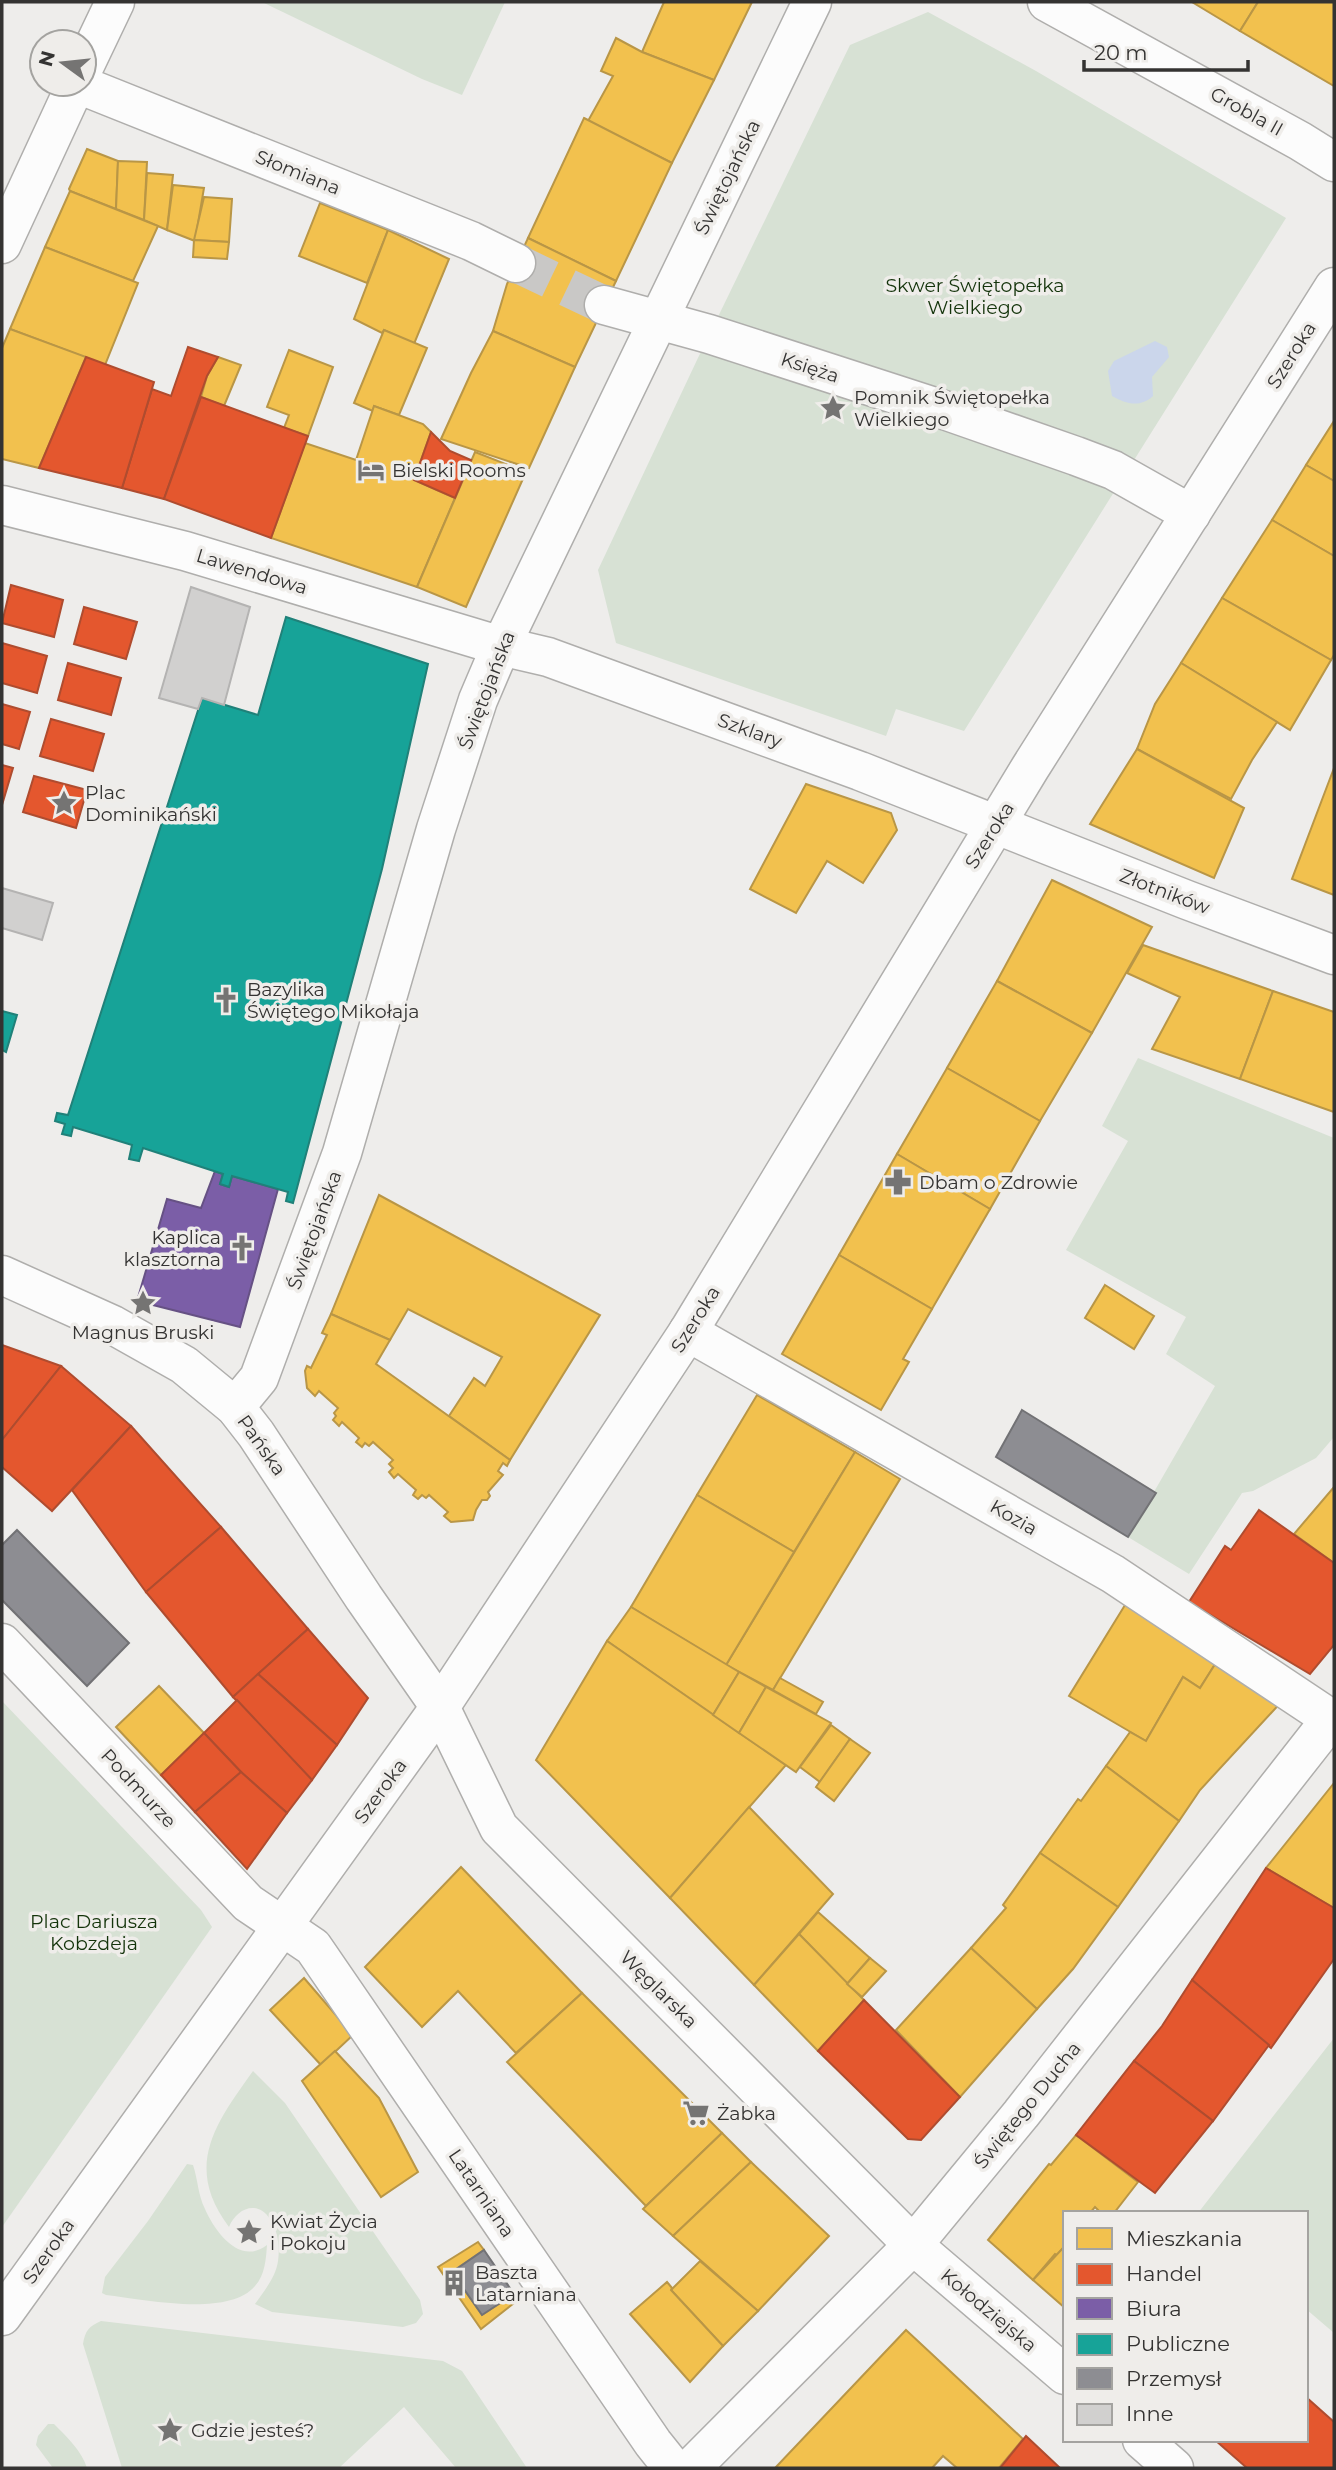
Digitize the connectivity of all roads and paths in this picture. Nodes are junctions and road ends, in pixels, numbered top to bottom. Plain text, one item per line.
1 (115, 2) edge
2 (812, 2) edge
3 (1048, 2) edge
4 (98, 38) edge
5 (98, 92) edge
6 (70, 98) edge
7 (1334, 162) edge
8 (2, 244) edge
9 (516, 263) tunnel mouth
10 (1334, 287) edge
11 (604, 305) tunnel mouth
12 (658, 320) junction
13 (2, 505) edge
14 (1191, 514) junction
15 (501, 646) junction
16 (996, 824) junction
17 (1334, 955) edge
18 (2, 1275) edge
19 (688, 1332) junction
20 (235, 1407) junction
21 (2, 1643) edge
22 (440, 1707) junction
23 (1333, 1718) edge
24 (283, 1926) junction
25 (913, 2245) junction
26 (2, 2316) edge
27 (1063, 2373) edge
28 (1144, 2442) edge
29 (674, 2468) edge
30 (691, 2468) edge
31 (1174, 2468) edge

1 - 4 street
2 - 12 street, Świętojańska
3 - 7 street, Grobla II
5 - 9 street, Słomiana
6 - 8 street
10 - 14 street, Szeroka
11 - 12 street
12 - 14 street, Księża
12 - 15 street, Świętojańska
13 - 15 street, Lawendowa
14 - 16 street, Szeroka
15 - 16 street, Szklary
15 - 20 street, Świętojańska
16 - 17 street, Złotników
16 - 19 street, Szeroka
18 - 20 street, Pańska
19 - 22 street, Szeroka
19 - 23 street, Kozia
20 - 22 street, Pańska
21 - 24 street, Podmurze
22 - 24 street, Szeroka
22 - 25 street, Węglarska
23 - 25 street, Świętego Ducha
24 - 26 street, Szeroka
24 - 29 street, Latarniana
25 - 27 street, Kołodziejska
25 - 30 street, Świętego Ducha
28 - 31 street

